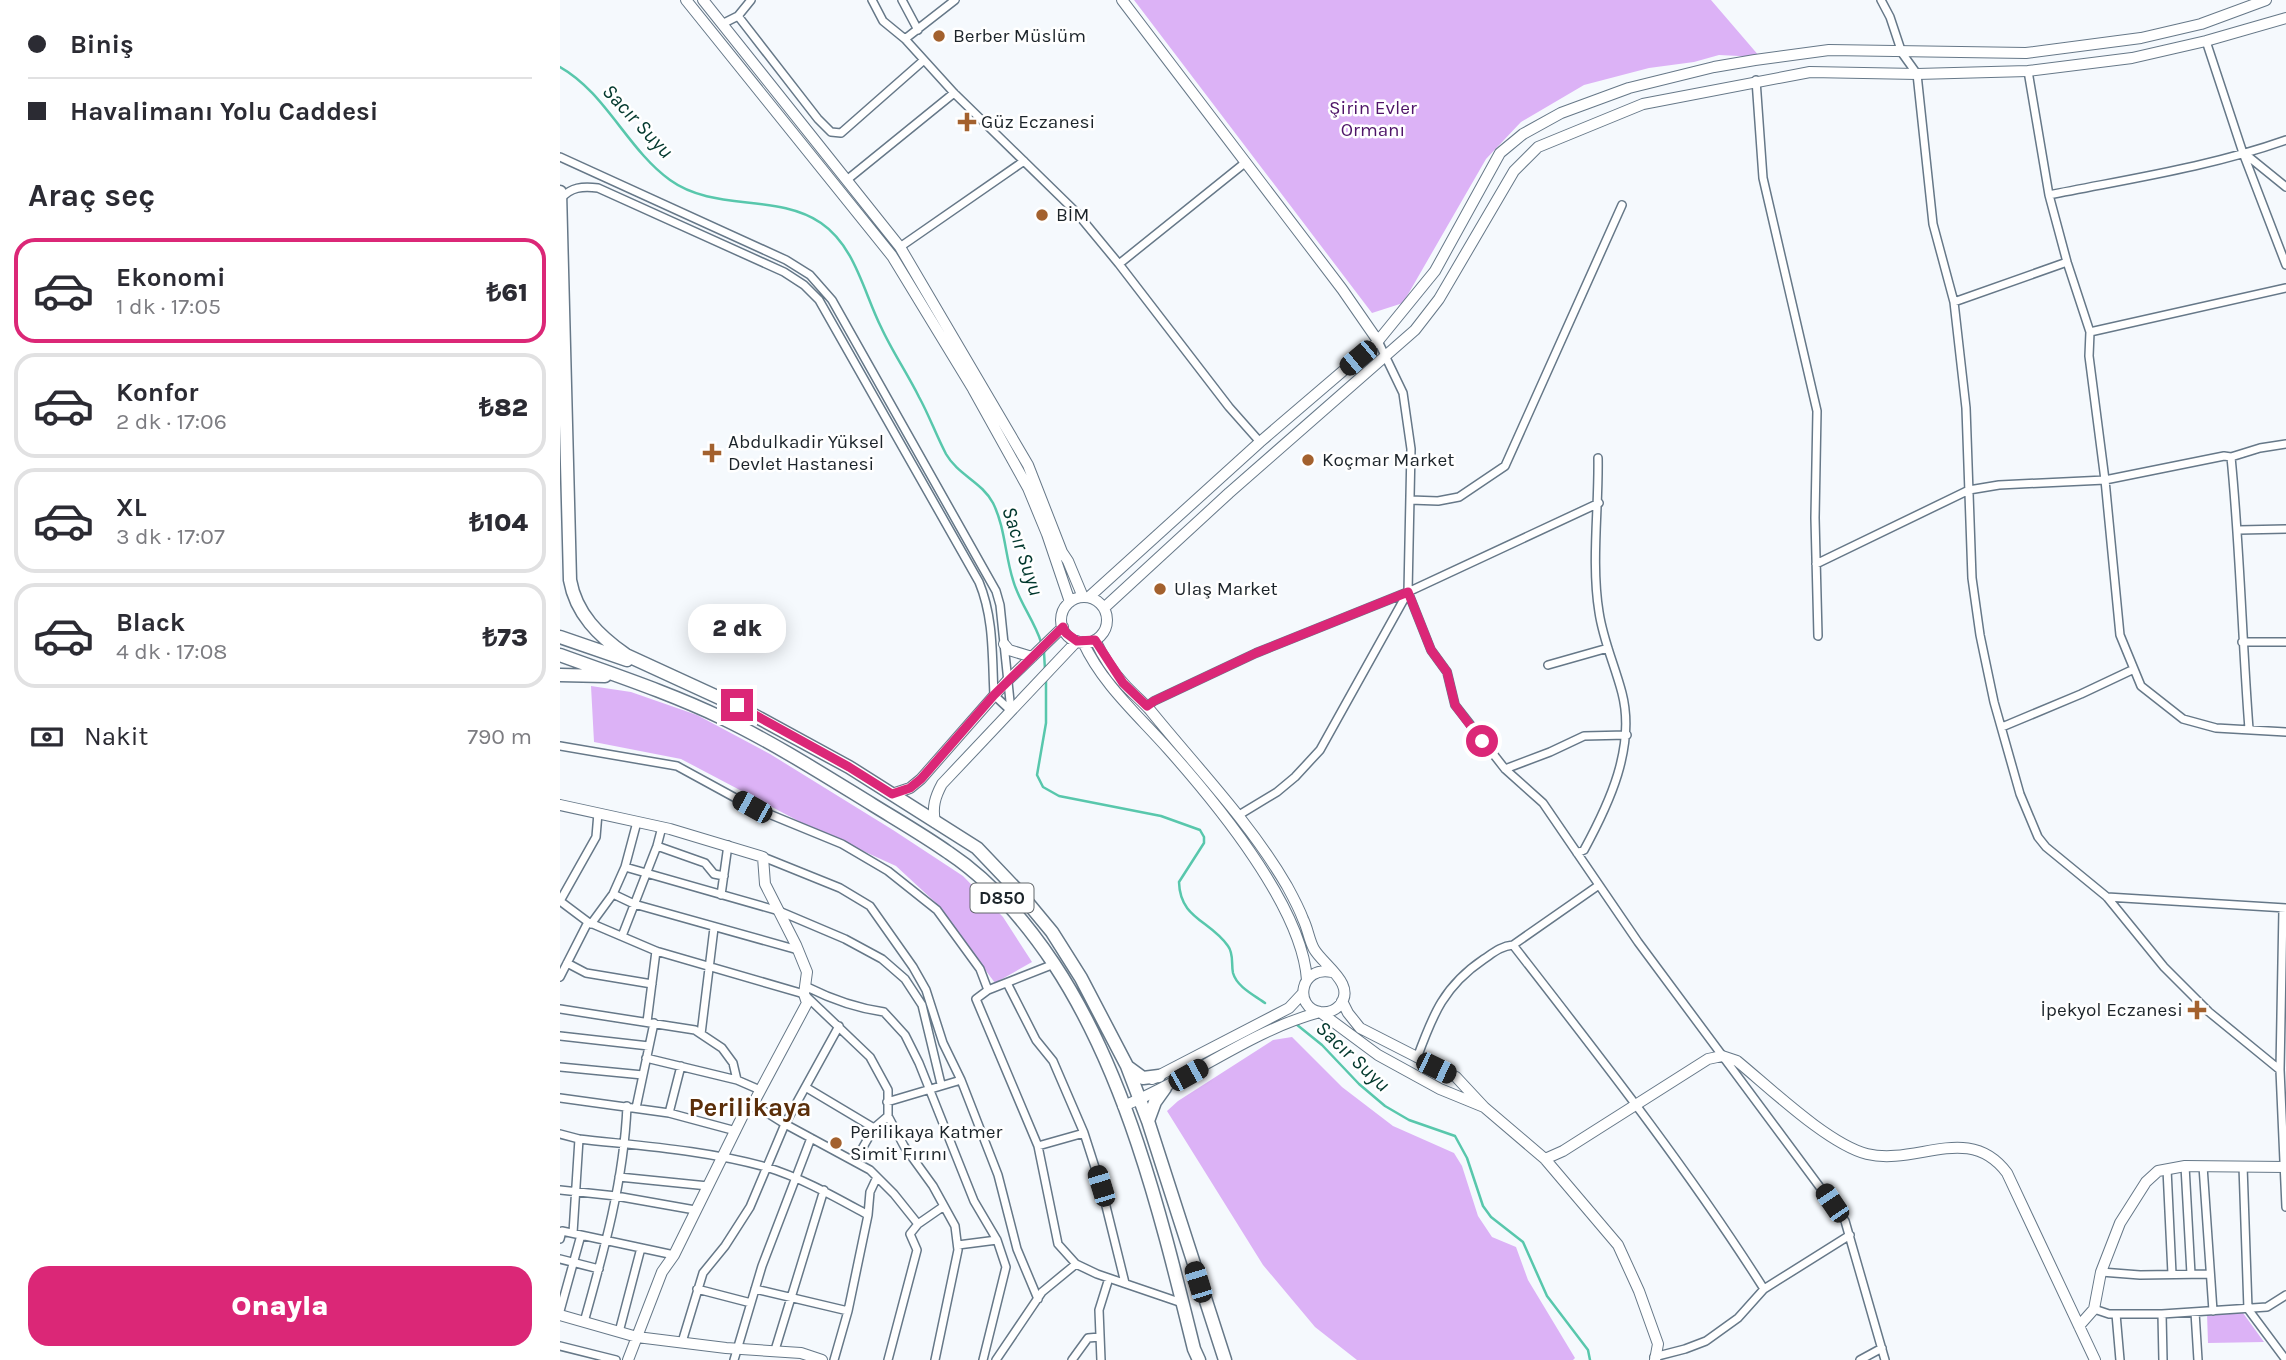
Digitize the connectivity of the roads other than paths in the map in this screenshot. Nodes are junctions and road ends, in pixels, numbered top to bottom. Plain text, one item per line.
1 (686, 0) edge
2 (703, 0) edge
3 (751, 0) edge
4 (872, 0) edge
5 (902, 0) edge
6 (1122, 0) edge
7 (1881, 0) edge
8 (2266, 0) edge
9 (951, 1) edge
10 (738, 16) junction
11 (2286, 18) edge
12 (722, 24) junction
13 (918, 30) junction
14 (905, 39) junction
15 (2206, 41) junction
16 (1902, 53) junction
17 (924, 60) junction
18 (2028, 71) junction
19 (1917, 74) junction
20 (1756, 80) junction
21 (954, 93) junction
22 (2286, 140) edge
23 (2243, 153) junction
24 (560, 157) edge
25 (1024, 161) junction
26 (1245, 162) junction
27 (848, 179) junction
28 (2286, 187) edge
29 (560, 192) edge
30 (2049, 195) junction
31 (560, 200) edge
32 (1622, 205) dead end
33 (900, 247) junction
34 (774, 254) junction
35 (2067, 262) junction
36 (791, 263) junction
37 (1119, 264) junction
38 (2286, 265) edge
39 (779, 270) junction
40 (2286, 288) edge
41 (1954, 302) junction
42 (2090, 332) junction
43 (1378, 341) junction
44 (1385, 356) junction
45 (1260, 442) junction
46 (2286, 443) edge
47 (1598, 457) dead end
48 (2231, 457) junction
49 (2105, 480) junction
50 (1969, 490) junction
51 (1410, 500) junction
52 (567, 502) junction
53 (1599, 503) junction
54 (560, 526) edge
55 (2286, 529) edge
56 (2239, 530) junction
57 (1816, 564) junction
58 (1408, 592) junction
59 (1086, 597) junction
60 (1070, 602) junction
61 (1104, 608) junction
62 (1063, 627) junction
63 (1818, 636) dead end
64 (560, 637) edge
65 (1095, 640) junction
66 (1080, 642) junction
67 (2242, 642) junction
68 (2286, 642) edge
69 (1004, 644) junction
70 (1608, 648) junction
71 (560, 655) edge
72 (1032, 657) junction
73 (1548, 665) dead end
74 (2134, 669) junction
75 (654, 670) junction
76 (560, 675) edge
77 (631, 681) junction
78 (1007, 681) junction
79 (994, 695) junction
80 (1147, 706) junction
81 (1011, 711) junction
82 (2002, 727) junction
83 (2249, 729) junction
84 (2286, 732) edge
85 (1627, 734) junction
86 (560, 746) edge
87 (1505, 769) junction
88 (892, 794) junction
89 (560, 805) edge
90 (598, 813) junction
91 (1239, 815) junction
92 (637, 822) junction
93 (935, 822) junction
94 (662, 827) junction
95 (728, 845) junction
96 (657, 846) junction
97 (1577, 853) junction
98 (763, 857) junction
99 (625, 867) junction
100 (645, 874) junction
101 (724, 876) junction
102 (1599, 884) junction
103 (613, 894) junction
104 (722, 895) junction
105 (2107, 897) junction
106 (560, 901) edge
107 (634, 904) junction
108 (2284, 908) edge
109 (779, 911) junction
110 (590, 923) junction
111 (714, 928) junction
112 (622, 936) junction
113 (1513, 945) junction
114 (798, 950) junction
115 (656, 951) junction
116 (567, 963) junction
117 (1054, 964) junction
118 (711, 966) junction
119 (913, 967) junction
120 (1332, 972) junction
121 (902, 977) junction
122 (560, 978) edge
123 (1307, 980) junction
124 (1007, 983) junction
125 (652, 984) junction
126 (988, 990) junction
127 (805, 991) junction
128 (1303, 993) junction
129 (1342, 1001) junction
130 (560, 1009) edge
131 (1320, 1012) junction
132 (650, 1023) junction
133 (839, 1026) junction
134 (701, 1034) junction
135 (560, 1036) edge
136 (649, 1045) junction
137 (1722, 1056) junction
138 (646, 1058) junction
139 (1417, 1058) junction
140 (681, 1066) junction
141 (1127, 1066) junction
142 (560, 1067) edge
143 (2280, 1070) junction
144 (643, 1074) junction
145 (737, 1080) junction
146 (961, 1080) junction
147 (1162, 1082) junction
148 (941, 1084) junction
149 (1134, 1086) junction
150 (807, 1088) junction
151 (929, 1088) junction
152 (760, 1090) junction
153 (1118, 1093) junction
154 (560, 1098) edge
155 (1139, 1099) junction
156 (887, 1102) junction
157 (752, 1104) junction
158 (1637, 1104) junction
159 (626, 1106) junction
160 (1123, 1106) junction
161 (1484, 1107) junction
162 (635, 1108) junction
163 (669, 1113) junction
164 (888, 1116) junction
165 (1148, 1121) junction
166 (785, 1124) junction
167 (874, 1128) junction
168 (736, 1131) junction
169 (1084, 1133) junction
170 (560, 1134) edge
171 (811, 1138) junction
172 (579, 1139) junction
173 (625, 1144) junction
174 (1038, 1146) junction
175 (722, 1157) junction
176 (1545, 1159) junction
177 (855, 1161) junction
178 (2185, 1166) junction
179 (2203, 1166) junction
180 (2243, 1166) junction
181 (2285, 1167) edge
182 (767, 1168) junction
183 (2167, 1169) junction
184 (619, 1177) junction
185 (877, 1177) junction
186 (795, 1179) junction
187 (708, 1186) junction
188 (560, 1191) edge
189 (824, 1191) junction
190 (576, 1192) junction
191 (616, 1196) junction
192 (944, 1206) junction
193 (2286, 1207) edge
194 (695, 1210) junction
195 (868, 1215) junction
196 (918, 1224) junction
197 (561, 1233) edge
198 (577, 1234) junction
199 (1850, 1235) junction
200 (607, 1240) junction
201 (997, 1240) junction
202 (958, 1245) junction
203 (641, 1248) junction
204 (674, 1255) junction
205 (560, 1259) edge
206 (574, 1262) junction
207 (1076, 1264) junction
208 (599, 1269) junction
209 (2101, 1272) junction
210 (2172, 1274) junction
211 (2191, 1274) junction
212 (2209, 1274) junction
213 (1109, 1278) junction
214 (1125, 1283) junction
215 (697, 1289) junction
216 (755, 1289) junction
217 (1764, 1289) junction
218 (2286, 1295) edge
219 (792, 1298) junction
220 (1038, 1299) junction
221 (751, 1303) junction
222 (1182, 1303) junction
223 (2094, 1309) junction
224 (2248, 1309) junction
225 (848, 1311) junction
226 (2213, 1311) junction
227 (2195, 1312) junction
228 (560, 1313) edge
229 (2116, 1314) junction
230 (2162, 1314) junction
231 (584, 1322) junction
232 (2079, 1326) junction
233 (619, 1332) junction
234 (1100, 1336) junction
235 (637, 1337) junction
236 (682, 1342) junction
237 (560, 1346) edge
238 (1882, 1348) junction
239 (738, 1349) junction
240 (775, 1350) junction
241 (800, 1357) edge
242 (1655, 1358) edge
243 (616, 1360) edge
244 (628, 1360) edge
245 (734, 1360) edge
246 (822, 1360) edge
247 (834, 1360) edge
248 (888, 1360) edge
249 (935, 1360) edge
250 (983, 1360) edge
251 (996, 1360) edge
252 (1072, 1360) edge
253 (1101, 1360) edge
254 (1199, 1360) edge
255 (1224, 1360) edge
256 (1860, 1360) edge
257 (1885, 1360) edge
258 (2095, 1360) edge
259 (2120, 1360) edge
260 (2164, 1360) edge
261 (2198, 1360) edge
262 (2286, 1360) edge

1 - 60 street
2 - 12 street
3 - 10 street
4 - 14 street
5 - 13 street
6 - 26 street
7 - 16 street
8 - 16 street
9 - 13 street
10 - 12 street
10 - 17 street
11 - 15 street
12 - 27 street
13 - 14 street
14 - 17 street
15 - 18 street
15 - 23 street
16 - 19 street
16 - 43 street
17 - 21 street
18 - 19 street
18 - 30 street
19 - 20 street
19 - 41 street
20 - 44 street
20 - 57 street
21 - 25 street
21 - 27 street
22 - 23 street
23 - 28 street
23 - 30 street
23 - 38 street
24 - 34 street
25 - 33 street
25 - 37 street
26 - 37 street
26 - 43 street
27 - 33 street
29 - 31 highway
30 - 35 street
31 - 39 street
31 - 52 highway
32 - 51 street
33 - 59 street
34 - 36 street
34 - 39 street
35 - 41 street
35 - 42 street
36 - 39 street
36 - 69 street
37 - 45 street
39 - 79 street
40 - 42 street
41 - 50 street
42 - 49 street
43 - 44 street
43 - 45 street
44 - 51 street
44 - 61 street
45 - 59 street
46 - 48 street
47 - 53 street
48 - 49 street
48 - 56 street
49 - 50 street
49 - 74 street
50 - 57 street
50 - 82 street
51 - 58 street
52 - 54 highway
52 - 75 highway
53 - 58 street
53 - 70 street
55 - 56 street
56 - 67 street
57 - 63 street
58 - 80 street
58 - 87 street
58 - 91 street
59 - 60 street
59 - 61 street
60 - 62 street
61 - 65 street
62 - 66 street
62 - 72 street
64 - 75 highway, D850
65 - 66 street
65 - 80 street
66 - 81 street
66 - 123 street
67 - 68 street
67 - 83 street
69 - 72 street
69 - 78 street
70 - 73 street
70 - 85 street
71 - 77 highway, D850
72 - 78 street
74 - 82 street
74 - 83 street
75 - 88 highway, D850
76 - 77 highway
77 - 117 highway, D850
78 - 79 street
78 - 81 street
79 - 81 street
79 - 88 street
80 - 91 street
81 - 93 street
82 - 105 street
83 - 84 street
85 - 87 street
85 - 97 street
86 - 126 street
87 - 97 street
88 - 93 highway, D850
89 - 90 street
90 - 92 street
90 - 106 street
91 - 120 street
92 - 94 street
92 - 99 street
93 - 141 highway, D850
94 - 95 street
94 - 96 street
95 - 98 street
95 - 101 street
96 - 100 street
96 - 101 street
97 - 102 street
98 - 109 street
98 - 119 street
99 - 100 street
99 - 103 street
100 - 104 street
100 - 107 street
101 - 104 street
102 - 113 street
102 - 137 street
103 - 107 street
103 - 110 street
104 - 109 street
105 - 108 street
105 - 143 street
106 - 110 street
107 - 111 street
107 - 112 street
108 - 143 street
109 - 114 street
109 - 121 street
110 - 112 street
110 - 116 street
111 - 114 street
111 - 118 street
112 - 115 street
113 - 139 street
113 - 158 street
114 - 127 street
115 - 118 street
115 - 125 street
116 - 122 street
116 - 125 street
117 - 124 street
117 - 153 highway, D850
118 - 127 street
118 - 134 street
119 - 121 street
119 - 146 street
120 - 123 street
120 - 129 street
121 - 148 street
123 - 128 street
124 - 126 street
124 - 169 street
125 - 132 street
126 - 174 street
127 - 133 street
127 - 151 street
127 - 152 street
128 - 131 street
128 - 147 street
129 - 131 street
129 - 139 street
130 - 132 street
131 - 147 street
131 - 161 street
132 - 134 street
132 - 136 street
133 - 150 street
133 - 156 street
134 - 145 street
135 - 136 street
136 - 138 street
137 - 158 street
137 - 199 street
137 - 232 street
138 - 140 street
138 - 144 street
139 - 161 street
140 - 145 street
140 - 163 street
141 - 147 highway
141 - 149 highway, D850
142 - 144 street
143 - 181 street
144 - 162 street
145 - 152 street
146 - 148 street
146 - 220 street
147 - 149 street
147 - 155 street
147 - 165 highway
148 - 151 street
149 - 153 street
149 - 155 highway, D850
150 - 166 street
150 - 167 street
151 - 156 street
151 - 201 street
152 - 157 street
153 - 160 highway, D850
154 - 159 street
155 - 160 street
155 - 165 highway, D850
156 - 164 street
157 - 166 street
157 - 168 street
158 - 176 street
158 - 217 street
159 - 162 street
159 - 173 street
160 - 222 highway, D850
161 - 176 street
162 - 163 street
163 - 168 street
164 - 167 street
164 - 192 street
165 - 255 highway, D850
166 - 171 street
166 - 182 street
167 - 177 street
168 - 175 street
169 - 174 street
169 - 214 street
170 - 172 street
171 - 177 street
171 - 186 street
172 - 173 street
172 - 190 street
173 - 175 street
173 - 184 street
174 - 207 street
175 - 182 street
175 - 187 street
176 - 242 street
177 - 185 street
178 - 179 street
178 - 183 street
178 - 211 street
179 - 180 street
179 - 212 street
180 - 181 street
180 - 224 street
181 - 193 street
182 - 186 street
182 - 215 street
183 - 209 street
183 - 210 street
184 - 187 street
184 - 191 street
185 - 195 street
185 - 196 street
186 - 189 street
186 - 216 street
187 - 194 street
188 - 190 street
189 - 195 street
189 - 219 street
190 - 191 street
190 - 198 street
191 - 194 street
191 - 200 street
192 - 196 street
192 - 202 street
194 - 204 street
195 - 225 street
196 - 248 street
197 - 198 street
198 - 200 street
198 - 206 street
199 - 217 street
199 - 238 street
200 - 203 street
200 - 208 street
201 - 202 street
201 - 250 street
202 - 249 street
203 - 204 street
203 - 233 street
204 - 235 street
205 - 206 street
206 - 208 street
206 - 228 street
207 - 213 street
207 - 220 street
208 - 231 street
209 - 210 street
209 - 223 street
210 - 211 street
211 - 212 street
212 - 226 street
213 - 214 street
213 - 234 street
214 - 222 street
215 - 221 street
215 - 236 street
216 - 219 street
216 - 221 street
217 - 242 street
218 - 224 street
219 - 225 street
219 - 240 street
220 - 251 street
221 - 239 street
222 - 254 highway, D850
223 - 229 street
223 - 232 street
224 - 226 street
224 - 262 street
225 - 247 street
226 - 227 street
227 - 230 street
227 - 261 street
228 - 231 street
229 - 230 street
229 - 259 street
230 - 260 street
231 - 233 street
232 - 258 street
233 - 235 street
234 - 252 street
234 - 253 street
235 - 236 street
235 - 244 street
236 - 239 street
237 - 243 street
238 - 256 street
238 - 257 street
239 - 240 street
239 - 245 street
240 - 241 street
241 - 246 street

